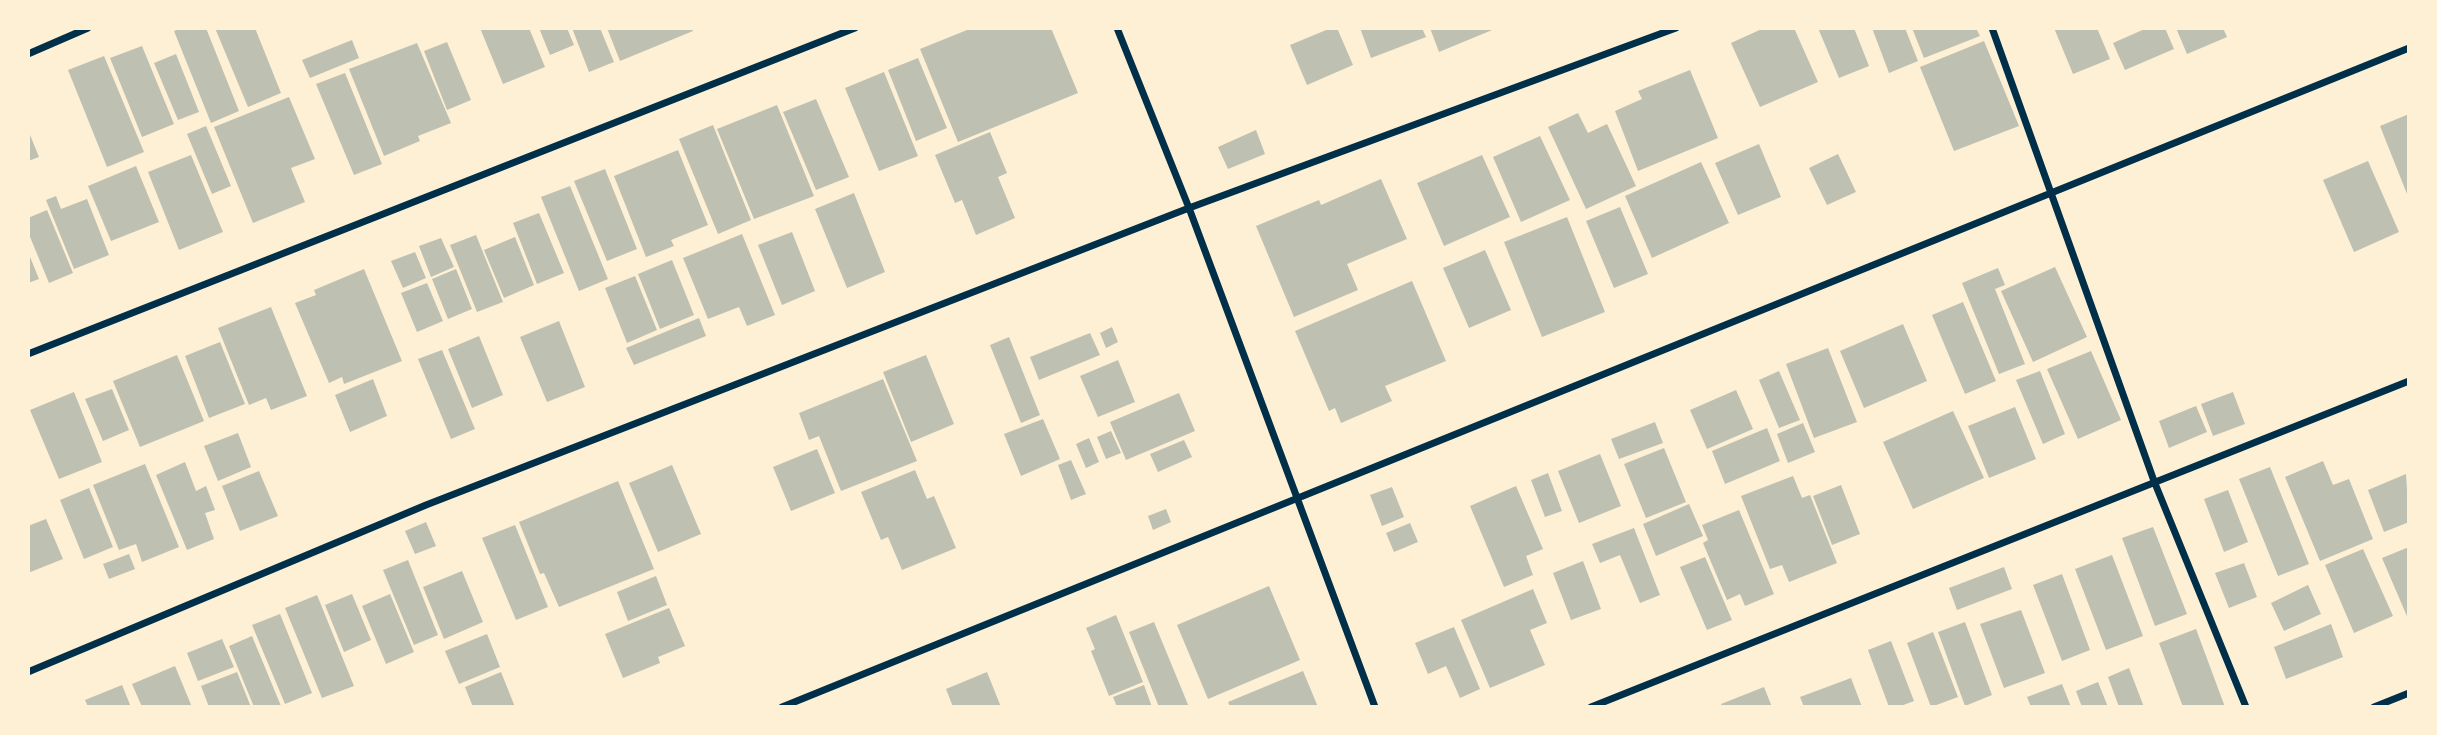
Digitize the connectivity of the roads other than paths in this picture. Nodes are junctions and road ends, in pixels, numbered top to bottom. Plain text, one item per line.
1 (88, 28) edge
2 (855, 28) edge
3 (1117, 28) edge
4 (1676, 28) edge
5 (1992, 28) edge
6 (2409, 48) edge
7 (28, 54) edge
8 (2049, 192) junction
9 (1189, 208) junction
10 (28, 354) edge
11 (2409, 381) edge
12 (2154, 481) junction
13 (1298, 499) junction
14 (28, 672) edge
15 (2409, 693) edge
16 (782, 707) edge
17 (1375, 707) edge
18 (1591, 707) edge
19 (2246, 707) edge
20 (2374, 707) edge

1 - 7 street
2 - 10 street
3 - 9 street
4 - 9 street
5 - 8 street
6 - 8 street
8 - 12 street
8 - 13 street
9 - 13 street
9 - 14 street
11 - 12 street
12 - 18 street
12 - 19 street
13 - 16 street
13 - 17 street
15 - 20 street

